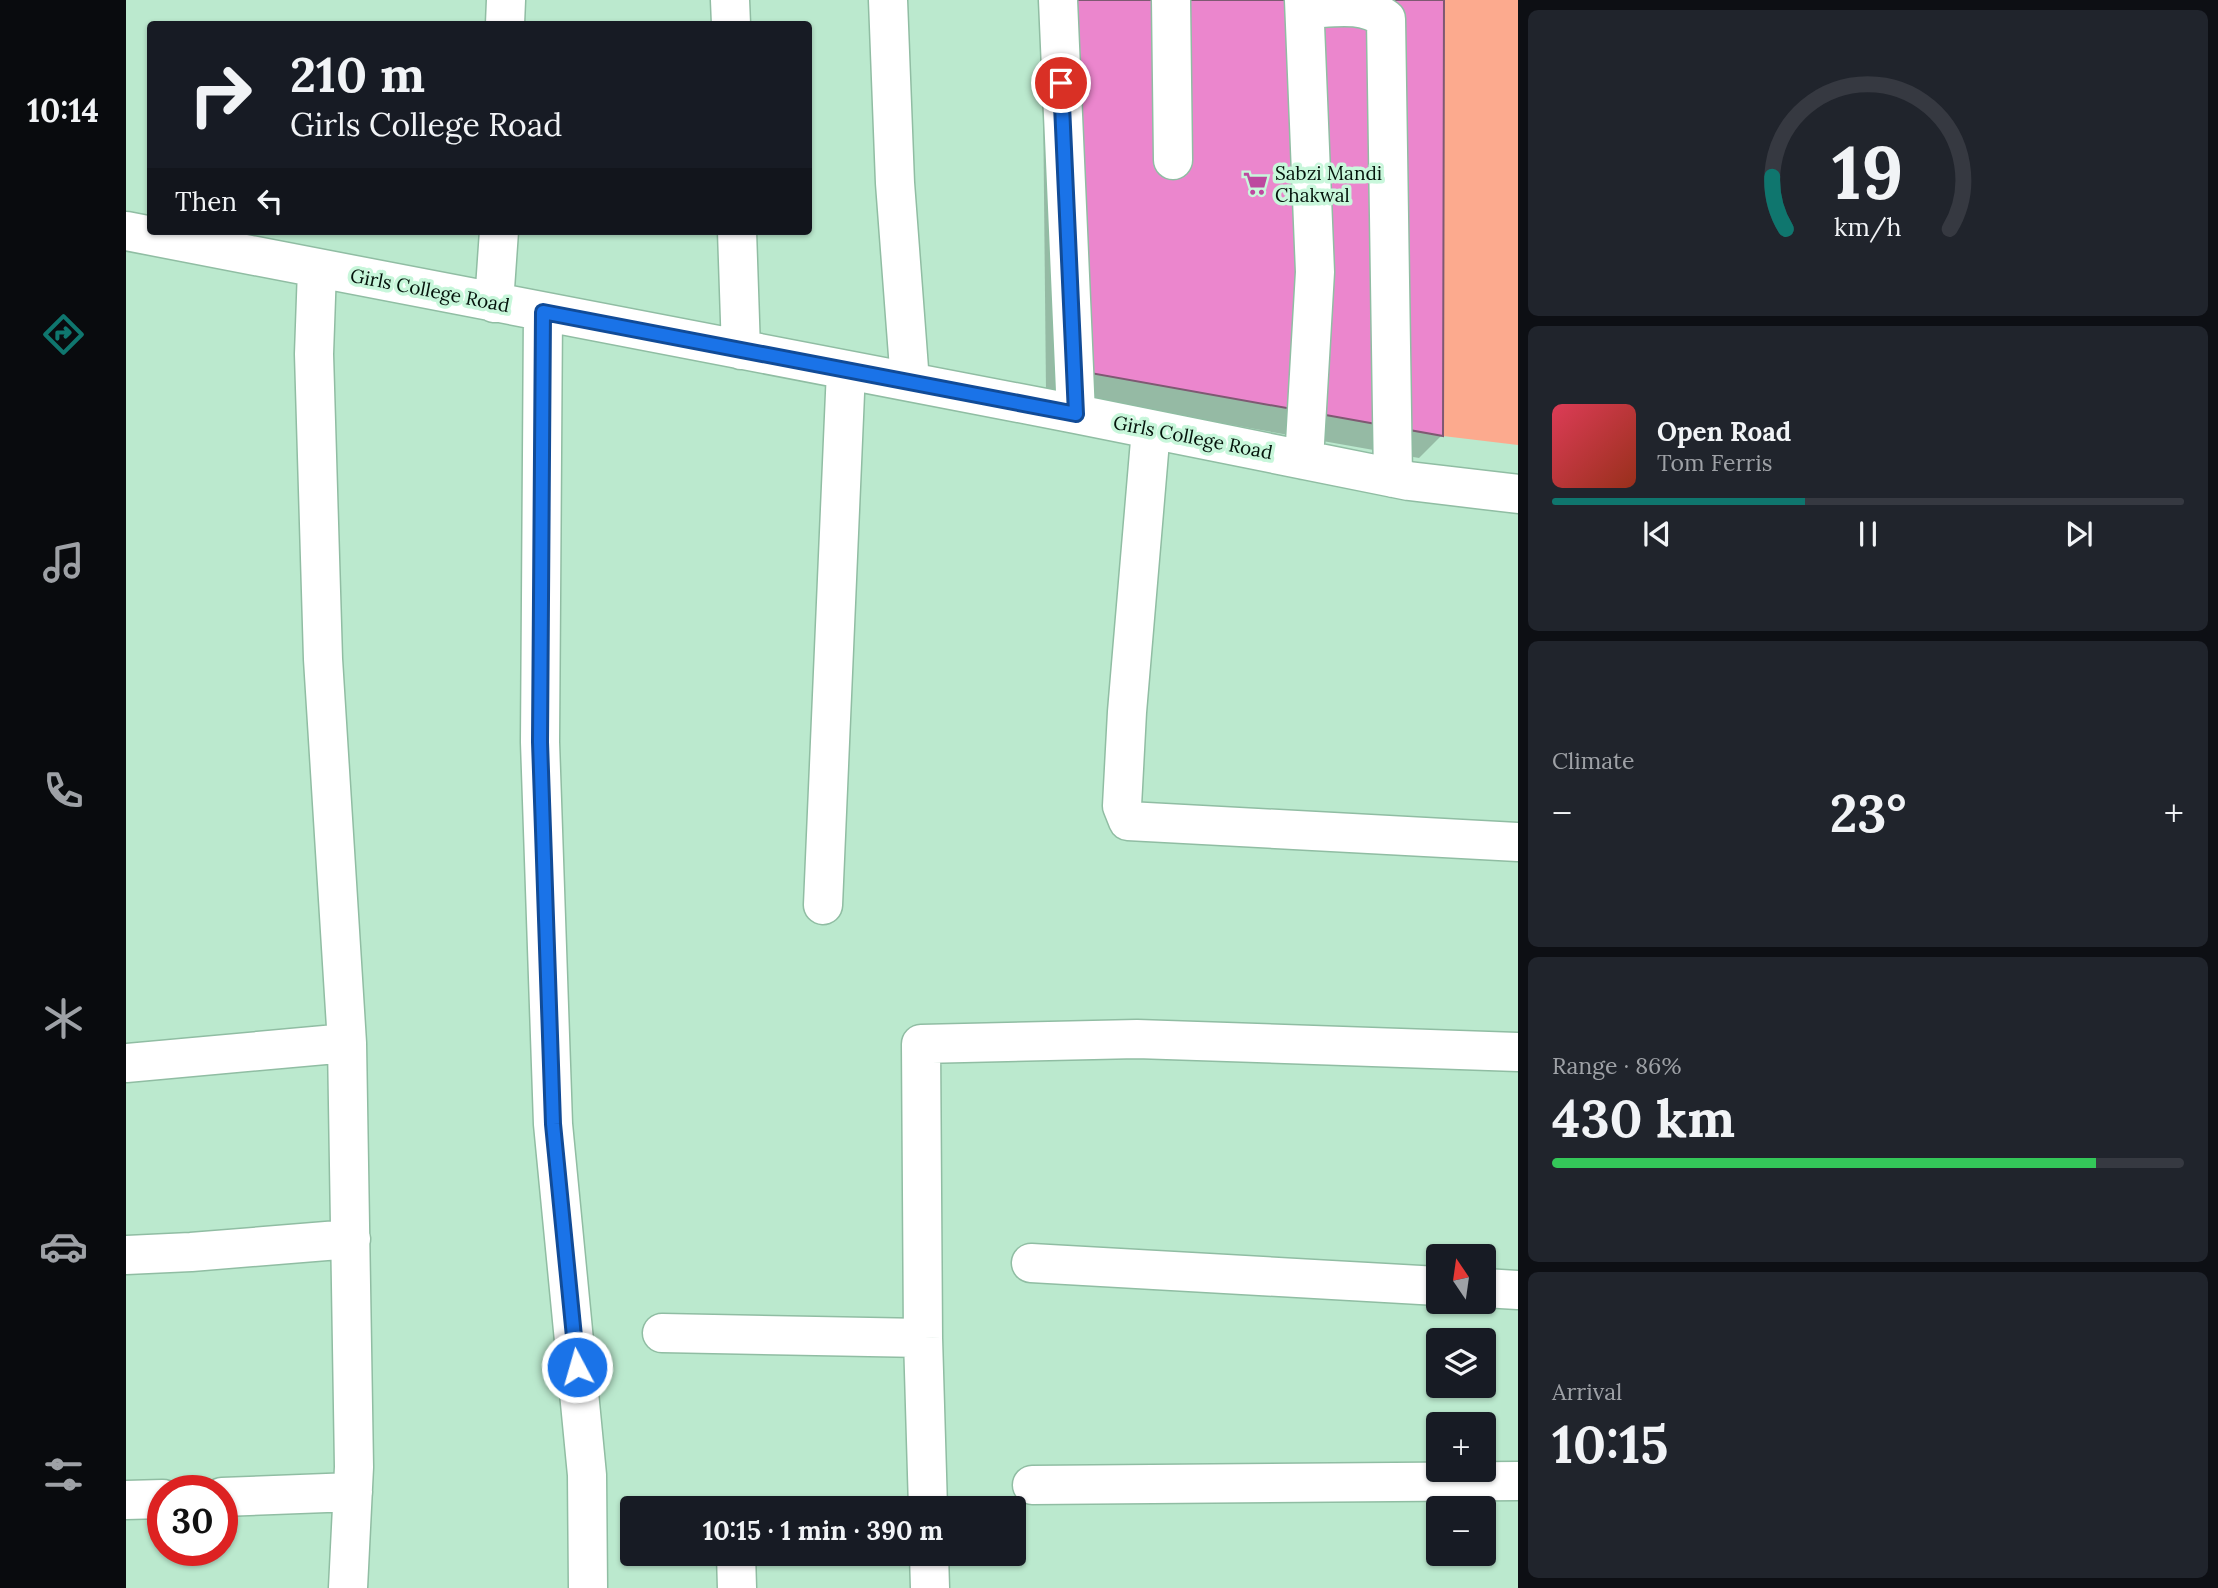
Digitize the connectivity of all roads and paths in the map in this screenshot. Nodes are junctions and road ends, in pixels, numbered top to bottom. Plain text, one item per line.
1 (506, 0) edge
2 (730, 0) edge
3 (888, 0) edge
4 (1058, 0) edge
5 (1171, 0) edge
6 (1304, 5) edge
7 (505, 21) edge
8 (731, 21) edge
9 (1173, 160) dead end
10 (126, 231) edge
11 (499, 235) edge
12 (737, 235) edge
13 (317, 269) junction
14 (494, 303) junction
15 (543, 312) junction
16 (741, 350) junction
17 (846, 370) junction
18 (910, 382) junction
19 (1076, 414) junction
20 (1152, 429) junction
21 (1304, 460) junction
22 (1393, 478) junction
23 (1518, 494) edge
24 (1518, 842) edge
25 (823, 905) dead end
26 (347, 1043) junction
27 (1518, 1052) edge
28 (126, 1063) edge
29 (351, 1239) junction
30 (126, 1255) edge
31 (1031, 1263) dead end
32 (1426, 1285) edge
33 (1496, 1289) edge
34 (1518, 1290) edge
35 (662, 1333) dead end
36 (923, 1338) junction
37 (1518, 1481) edge
38 (1032, 1485) dead end
39 (353, 1492) junction
40 (238, 1496) edge
41 (928, 1496) edge
42 (147, 1499) edge
43 (126, 1500) edge
44 (736, 1566) edge
45 (929, 1566) edge
46 (348, 1588) edge
47 (588, 1588) edge
48 (737, 1588) edge
49 (930, 1588) edge

1 - 7 street
2 - 8 street
3 - 18 street
4 - 19 street
5 - 9 street
6 - 21 street
6 - 22 street
10 - 13 street, Girls College Road
11 - 14 street
12 - 16 street
13 - 14 street, Girls College Road
13 - 26 street
14 - 15 street, Girls College Road
15 - 16 street, Girls College Road
15 - 47 street
16 - 17 street, Girls College Road
17 - 18 street, Girls College Road
17 - 25 street
18 - 19 street, Girls College Road
19 - 20 street, Girls College Road
20 - 21 street, Girls College Road
20 - 24 street
21 - 22 street, Girls College Road
22 - 23 street, Girls College Road
26 - 28 street
26 - 29 street
27 - 36 street
29 - 30 street
29 - 39 street
31 - 32 street
33 - 34 street
35 - 36 street
36 - 41 street
37 - 38 street
39 - 40 street
39 - 46 street
42 - 43 street
44 - 48 street
45 - 49 street

